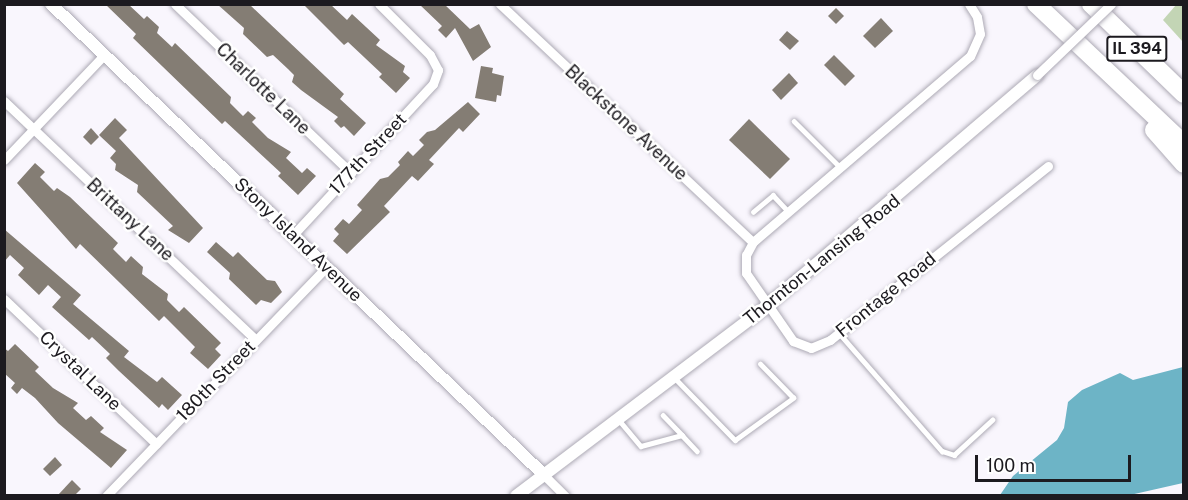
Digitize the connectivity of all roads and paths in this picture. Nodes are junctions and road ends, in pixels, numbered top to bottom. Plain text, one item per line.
1 (51, 4) edge
2 (175, 4) edge
3 (379, 4) edge
4 (500, 4) edge
5 (969, 4) edge
6 (1036, 4) edge
7 (1091, 4) edge
8 (1111, 4) edge
9 (104, 55) junction
10 (1097, 62) junction
11 (1037, 75) joint
12 (1184, 94) edge
13 (4, 101) edge
14 (794, 121) dead end
15 (34, 130) junction
16 (1184, 144) edge
17 (4, 160) edge
18 (1184, 164) edge
19 (1048, 166) dead end
20 (840, 167) junction
21 (351, 173) junction
22 (788, 211) junction
23 (753, 212) dead end
24 (292, 235) junction
25 (753, 242) junction
26 (326, 267) junction
27 (4, 299) edge
28 (766, 306) junction
29 (839, 333) junction
30 (256, 340) junction
31 (760, 364) dead end
32 (674, 377) junction
33 (663, 415) dead end
34 (618, 420) junction
35 (992, 420) dead end
36 (682, 435) junction
37 (156, 444) junction
38 (697, 451) dead end
39 (544, 475) junction
40 (106, 495) edge
41 (516, 495) edge
42 (565, 495) edge

1 - 9 street, Stony Island Avenue
2 - 21 street, Charlotte Lane
3 - 21 street, 177th Street
4 - 25 street, Blackstone Avenue
5 - 20 street
6 - 10 highway, IL 394
7 - 12 highway, IL 394
8 - 11 street, Thornton-Lansing Road, bridge
9 - 15 street
9 - 24 street, Stony Island Avenue
10 - 16 highway, IL 394
10 - 18 highway
11 - 28 street, Thornton-Lansing Road
13 - 15 street, Brittany Lane
14 - 20 lane
15 - 17 street
15 - 30 street, Brittany Lane
19 - 29 street, Frontage Road
20 - 22 street
21 - 24 street, 177th Street
22 - 23 lane
22 - 25 street
24 - 26 street, Stony Island Avenue
25 - 28 street, Frontage Road
26 - 30 street, 180th Street
26 - 39 street, Stony Island Avenue
27 - 37 street, Crystal Lane
28 - 29 street, Frontage Road
28 - 32 street, Thornton-Lansing Road
29 - 35 lane
30 - 37 street, 180th Street
31 - 32 lane
32 - 34 street, Thornton-Lansing Road
33 - 36 lane
34 - 36 lane
34 - 39 street, Thornton-Lansing Road
36 - 38 lane
37 - 40 street, 180th Street
39 - 41 street, Thornton-Lansing Road
39 - 42 street

